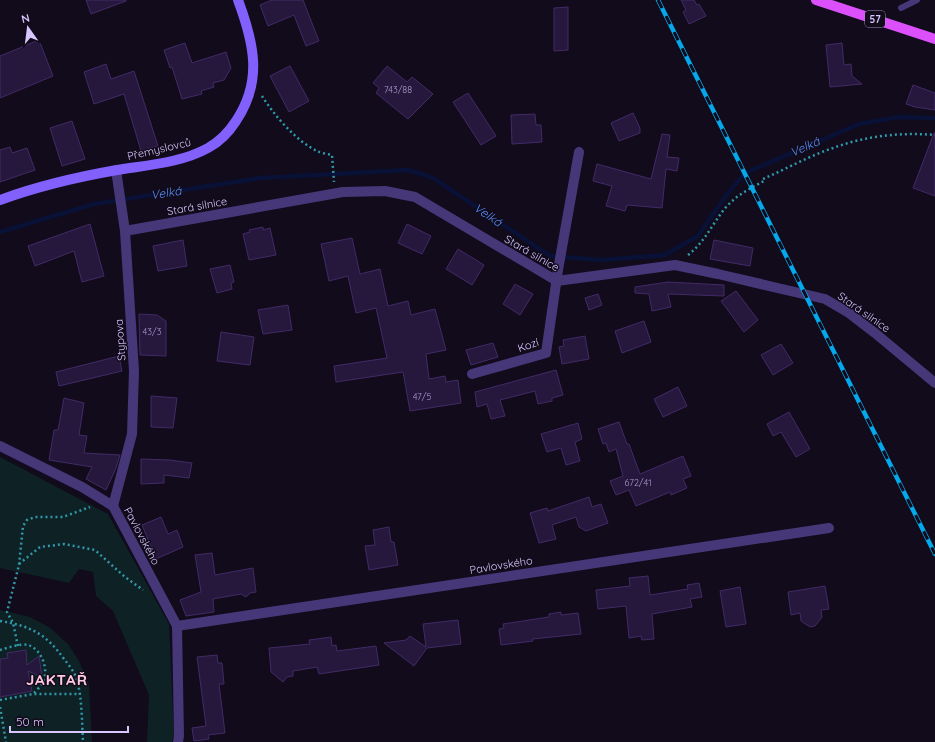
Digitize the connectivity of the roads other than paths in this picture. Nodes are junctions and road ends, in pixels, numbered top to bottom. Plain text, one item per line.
1 (238, 0) edge
2 (816, 0) edge
3 (917, 0) edge
4 (901, 8) dead end
5 (935, 39) edge
6 (579, 152) dead end
7 (116, 170) junction
8 (0, 200) edge
9 (125, 231) junction
10 (556, 281) junction
11 (472, 374) dead end
12 (935, 383) edge
13 (0, 446) edge
14 (113, 506) junction
15 (829, 528) dead end
16 (176, 626) junction
17 (178, 742) edge

1 - 7 street, Přemyslovců
2 - 5 main road, 57
3 - 4 lane
6 - 10 street
7 - 8 street, Přemyslovců
7 - 9 street, Stypova
9 - 10 street, Stará silnice
9 - 14 street, Stypova
10 - 11 street, Kozí
10 - 12 street, Stará silnice
13 - 14 street, Pavlovského
14 - 16 street, Pavlovského
15 - 16 street, Pavlovského
16 - 17 street, Pavlovského

